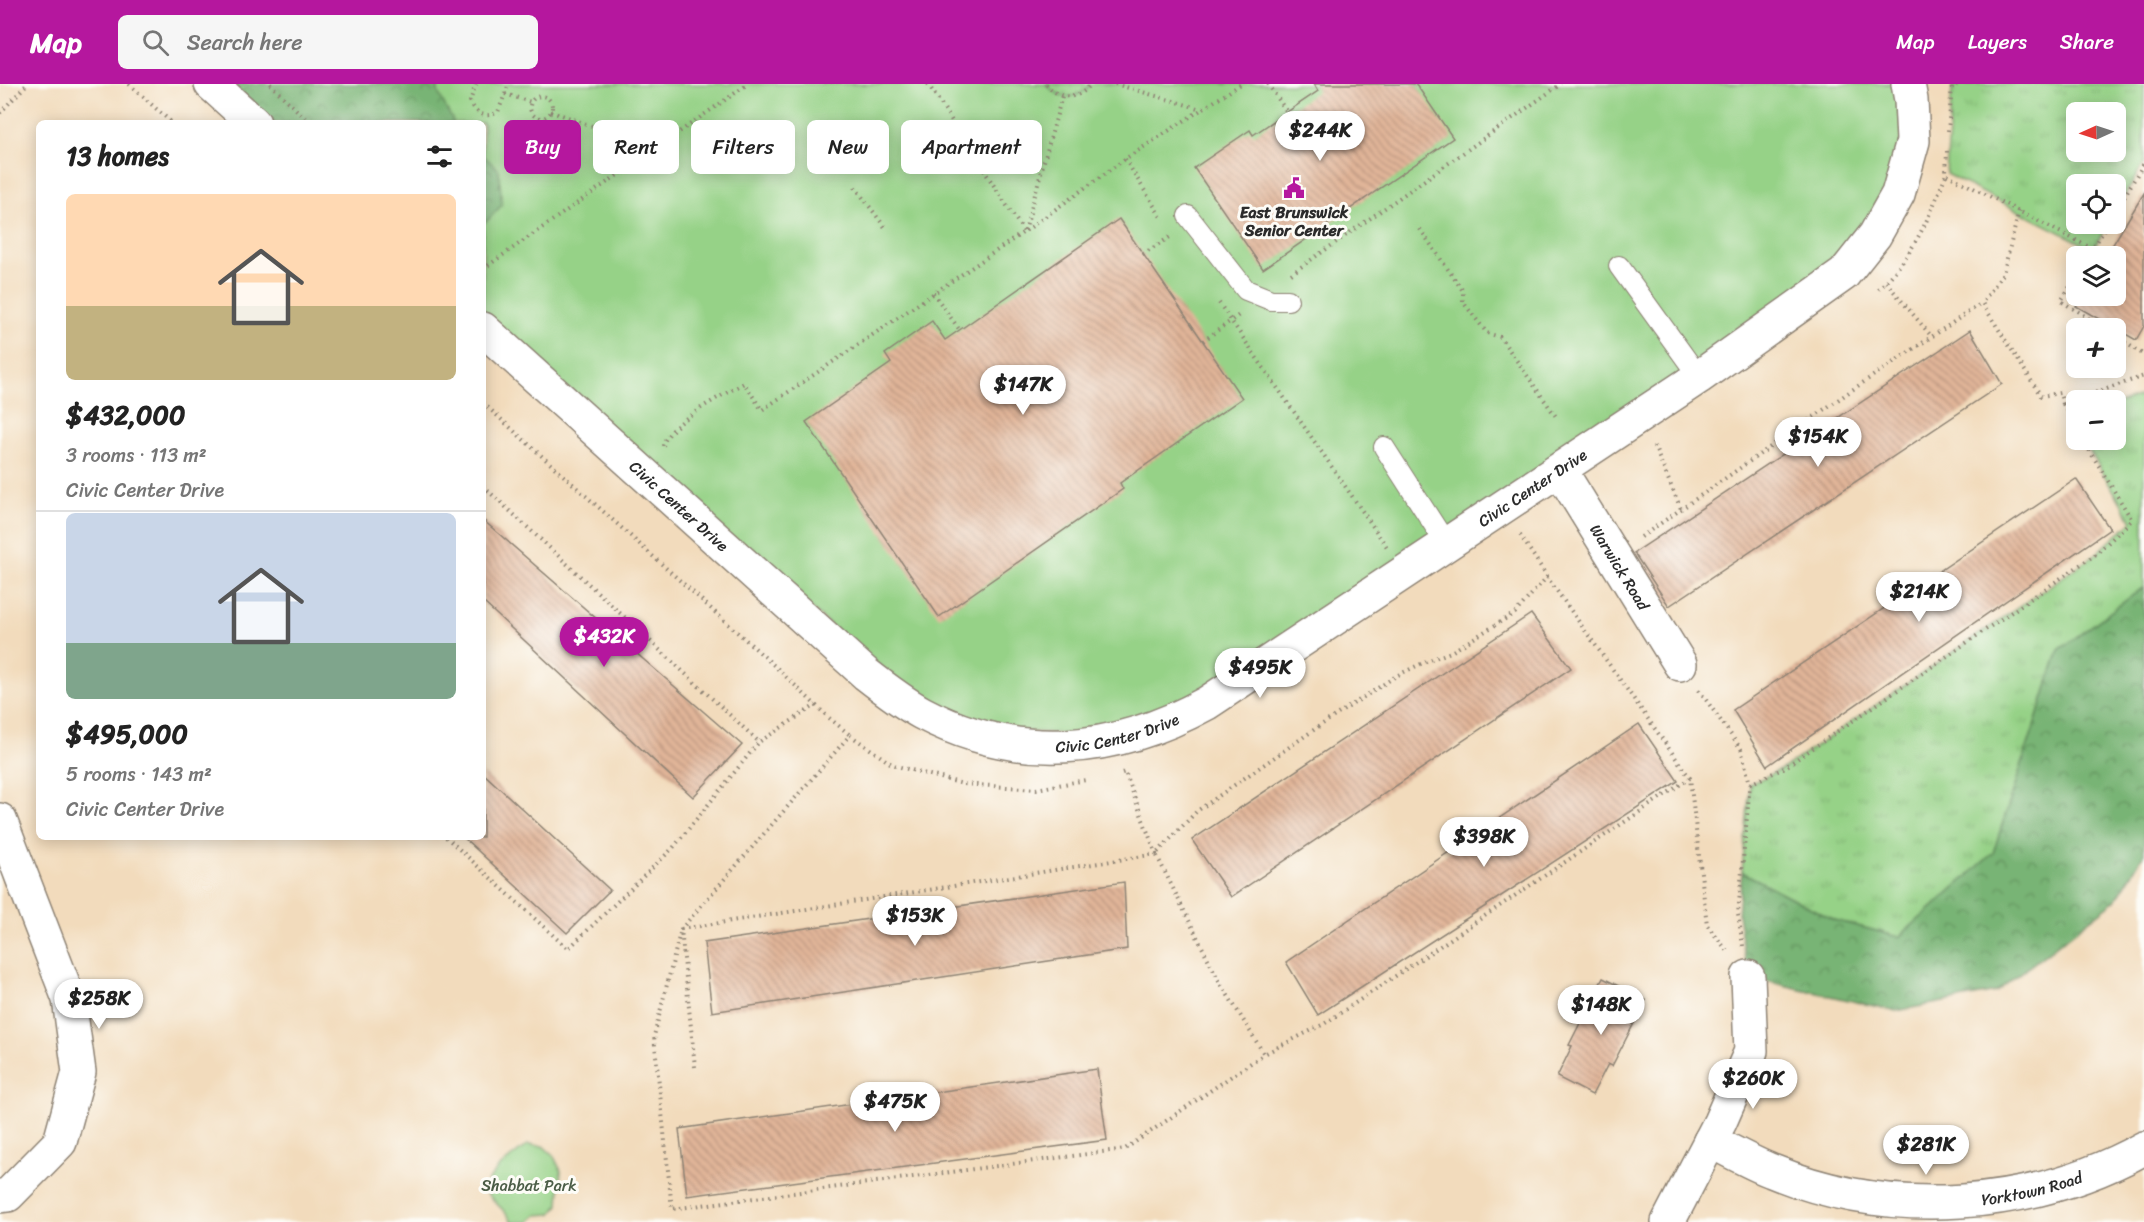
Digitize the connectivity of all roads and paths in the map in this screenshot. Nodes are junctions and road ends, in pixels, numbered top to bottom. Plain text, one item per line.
1 (27, 84) edge
2 (129, 84) edge
3 (211, 84) edge
4 (270, 84) edge
5 (476, 84) edge
6 (508, 84) edge
7 (748, 84) edge
8 (928, 84) edge
9 (1046, 84) edge
10 (1091, 84) edge
11 (1115, 84) edge
12 (1241, 84) edge
13 (1268, 84) edge
14 (1561, 84) edge
15 (1908, 84) edge
16 (1960, 84) edge
17 (1951, 86) edge
18 (505, 94) junction
19 (1062, 96) junction
20 (531, 102) junction
21 (1201, 109) junction
22 (551, 111) junction
23 (1287, 112) dead end
24 (0, 113) edge
25 (169, 120) edge
26 (251, 120) edge
27 (307, 120) edge
28 (593, 126) edge
29 (679, 132) edge
30 (1125, 159) junction
31 (2144, 163) edge
32 (619, 174) edge
33 (855, 187) dead end
34 (2126, 193) edge
35 (2019, 211) junction
36 (1188, 216) dead end
37 (1167, 226) dead end
38 (1420, 229) dead end
39 (886, 230) dead end
40 (1024, 232) junction
41 (1173, 235) dead end
42 (2087, 246) edge
43 (1143, 254) dead end
44 (1619, 266) dead end
45 (486, 267) edge
46 (1287, 277) dead end
47 (1886, 282) dead end
48 (933, 293) junction
49 (2066, 293) edge
50 (1288, 300) dead end
51 (1218, 302) dead end
52 (1982, 303) junction
53 (2066, 304) edge
54 (2069, 306) edge
55 (1246, 310) dead end
56 (2088, 318) edge
57 (1231, 321) junction
58 (960, 329) dead end
59 (486, 332) edge
60 (1932, 337) junction
61 (1203, 341) dead end
62 (2126, 343) edge
63 (2144, 355) edge
64 (2144, 376) edge
65 (1699, 377) junction
66 (2063, 404) junction
67 (486, 406) edge
68 (2066, 409) edge
69 (1557, 417) dead end
70 (1384, 447) dead end
71 (2089, 450) edge
72 (1560, 470) junction
73 (641, 471) junction
74 (486, 489) edge
75 (1447, 545) junction
76 (1614, 556) junction
77 (1405, 573) junction
78 (1680, 664) joint
79 (816, 705) junction
80 (850, 735) junction
81 (759, 742) junction
82 (1114, 774) dead end
83 (1690, 778) junction
84 (1092, 779) dead end
85 (1750, 784) junction
86 (0, 820) edge
87 (449, 840) edge
88 (1156, 854) junction
89 (681, 929) junction
90 (1748, 977) junction
91 (1264, 1054) junction
92 (695, 1067) dead end
93 (1710, 1141) junction
94 (2144, 1148) edge
95 (0, 1196) edge
96 (1668, 1222) edge

1 - 24 path
2 - 25 path
3 - 26 street
4 - 27 path
5 - 18 path
6 - 18 path
7 - 29 path
8 - 40 path
9 - 19 path
10 - 19 path
11 - 21 path
12 - 21 path
13 - 23 path
14 - 46 path
15 - 65 street, Civic Center Drive
16 - 17 path
17 - 35 path
18 - 20 path
19 - 40 path
20 - 22 path
20 - 22 path
21 - 30 path
22 - 28 path
30 - 37 path
30 - 40 path
31 - 34 path
32 - 45 path
33 - 39 path
35 - 42 path
35 - 52 path
36 - 50 lane
38 - 69 path
40 - 48 path
41 - 43 path
44 - 65 lane
47 - 60 path
48 - 58 path
48 - 73 path
49 - 53 path
51 - 57 path
52 - 60 path
52 - 66 path
54 - 56 path
55 - 57 path
57 - 61 path
57 - 77 path
59 - 73 street, Civic Center Drive
60 - 76 path
62 - 63 path
64 - 66 path
65 - 72 street, Civic Center Drive
66 - 68 path
67 - 79 path
70 - 75 lane
71 - 85 path
72 - 75 street, Civic Center Drive
72 - 76 street, Warwick Road
73 - 77 street, Civic Center Drive
74 - 81 path
75 - 77 street, Civic Center Drive
76 - 78 street, Warwick Road
78 - 85 path
79 - 80 path
79 - 81 path
80 - 84 path
80 - 89 path
81 - 87 path
82 - 88 path
83 - 88 path
83 - 90 path
83 - 91 path
85 - 90 path
86 - 95 street
88 - 89 path
88 - 91 path
89 - 91 path
89 - 92 path
90 - 93 street
93 - 94 street, Yorktown Road
93 - 96 street

